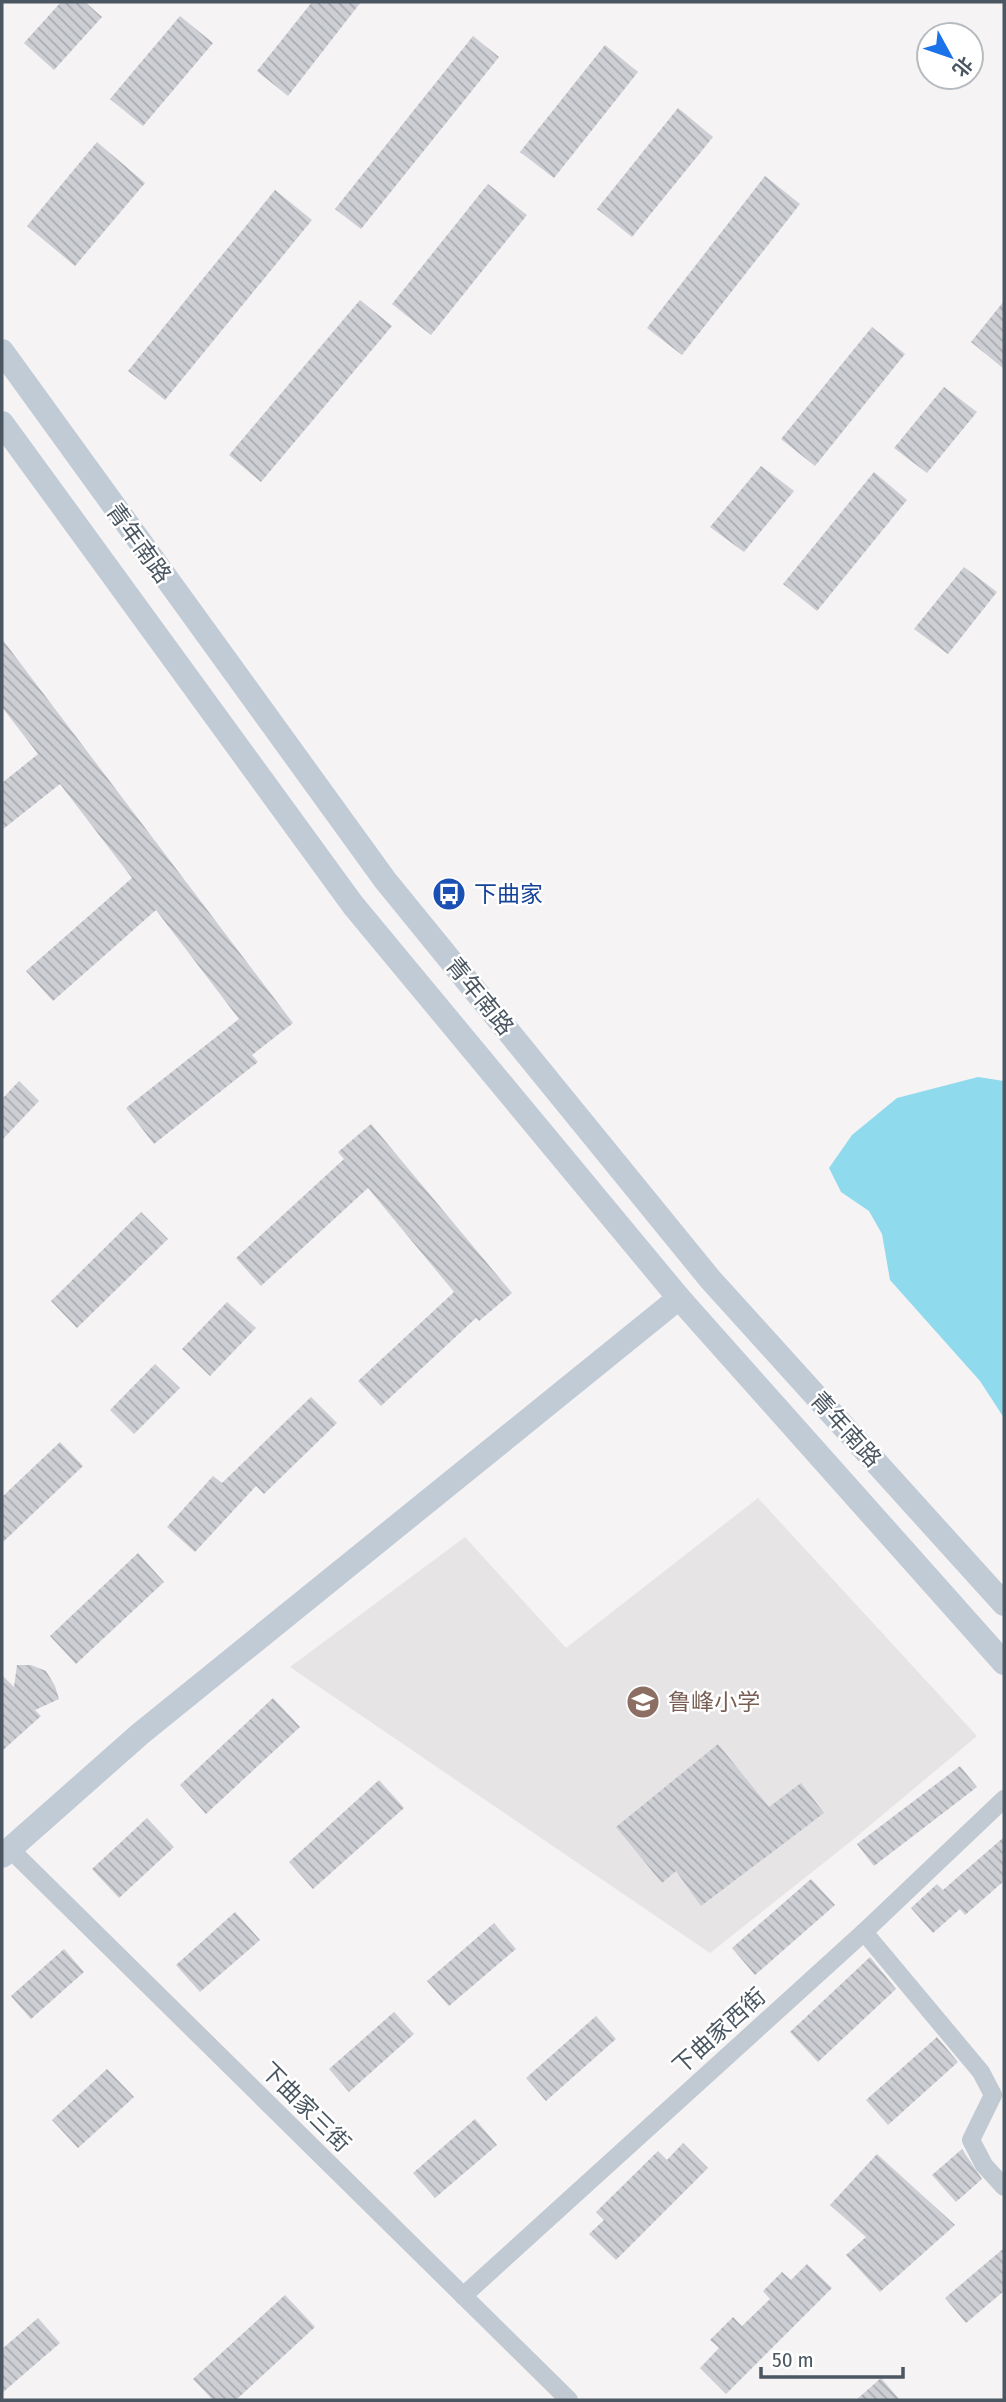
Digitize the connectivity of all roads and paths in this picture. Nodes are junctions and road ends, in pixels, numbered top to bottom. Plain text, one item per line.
1 (2, 351) edge
2 (40, 406) junction
3 (4, 432) edge
4 (678, 1298) junction
5 (1004, 1604) edge
6 (1004, 1663) edge
7 (1004, 1799) edge
8 (6, 1852) edge
9 (864, 1932) junction
10 (1004, 2187) edge
11 (463, 2296) junction
12 (569, 2400) edge

1 - 2 main road, 青年南路
2 - 3 main road
2 - 5 main road, 青年南路
3 - 4 main road, 青年南路
4 - 6 main road, 青年南路
4 - 8 main road
7 - 9 street, 下曲家西街
8 - 11 street, 下曲家三街
9 - 10 street
9 - 11 street, 下曲家西街
11 - 12 street, 下曲家三街

